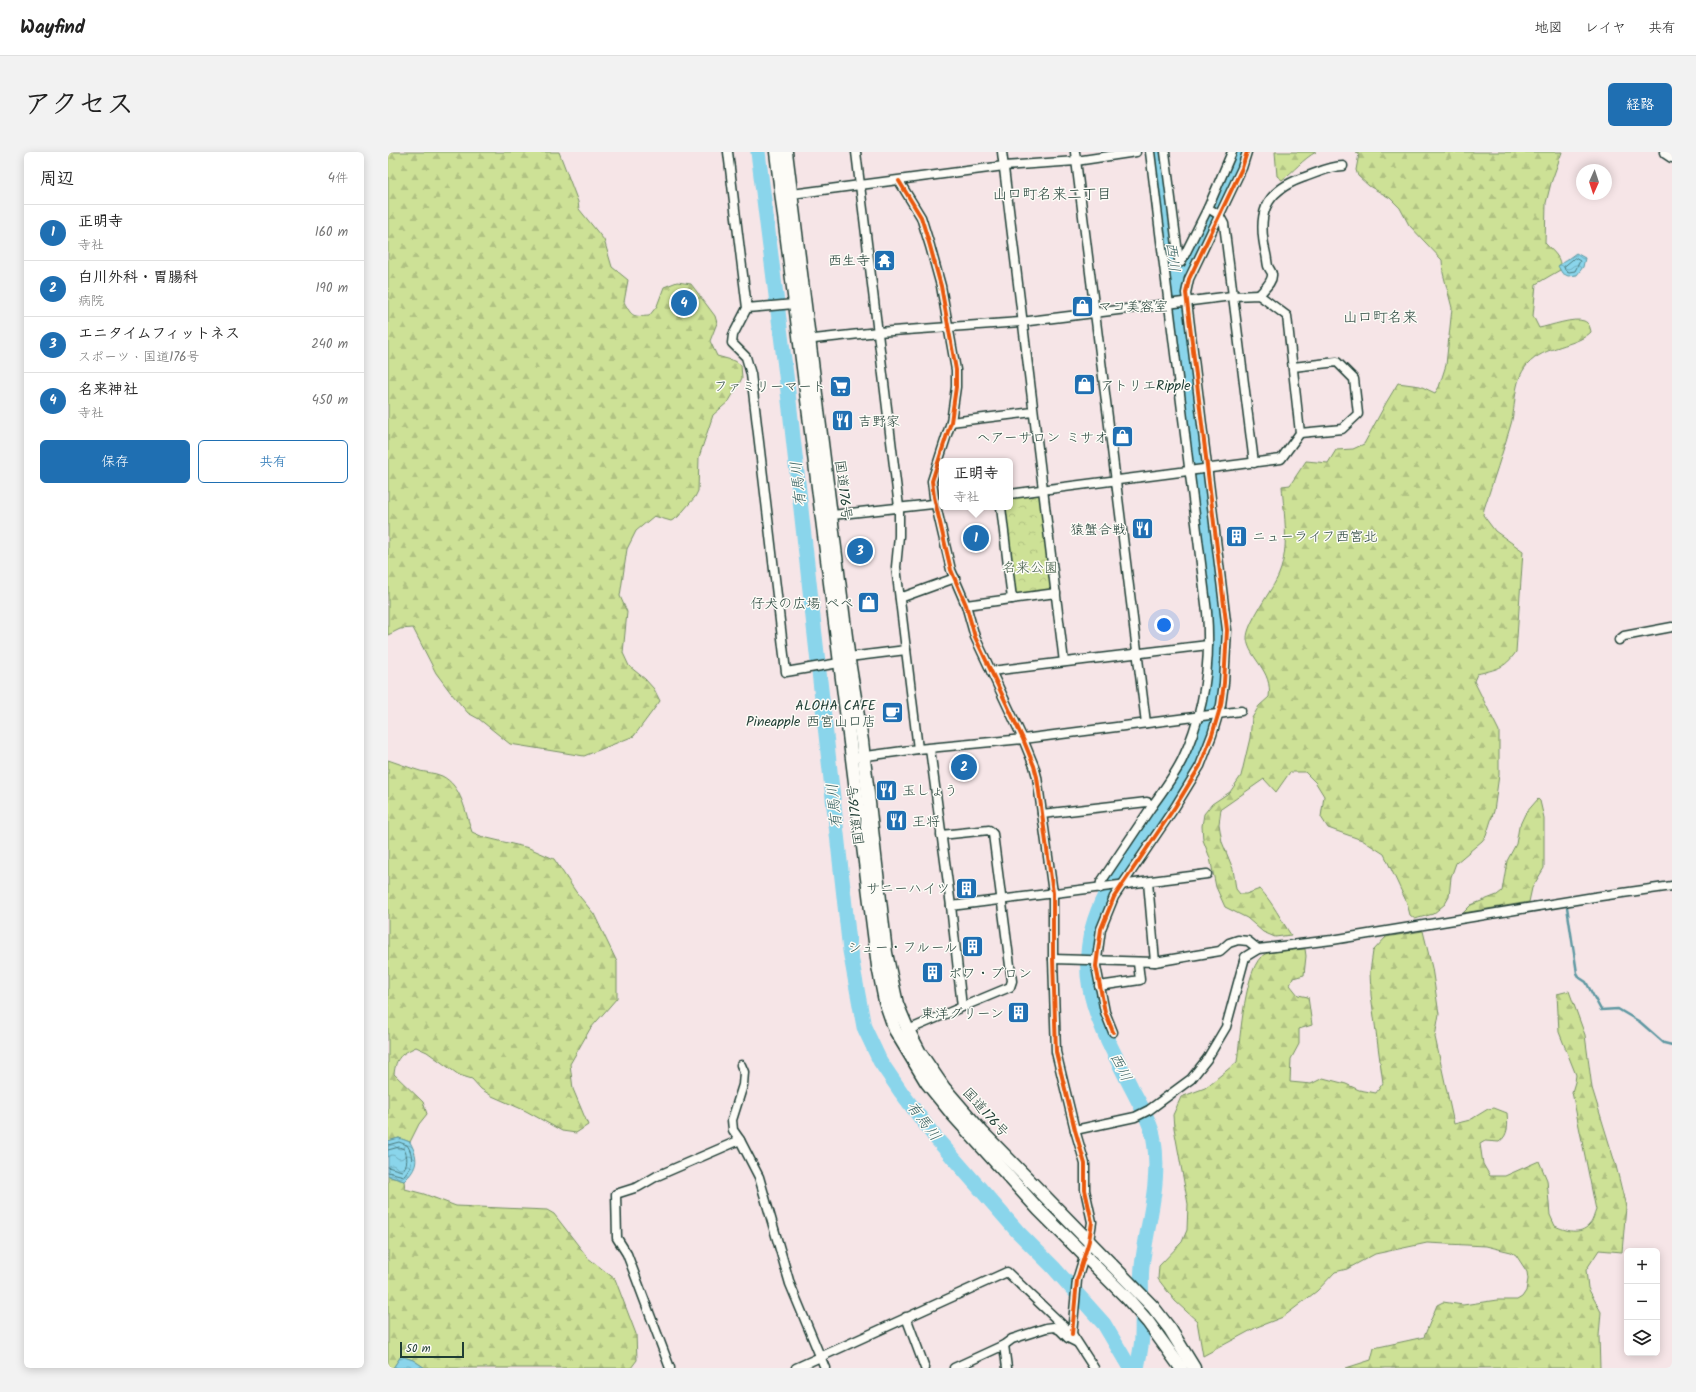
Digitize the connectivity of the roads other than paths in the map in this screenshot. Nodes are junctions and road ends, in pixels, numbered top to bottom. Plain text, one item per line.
1 (728, 152) edge
2 (776, 152) edge
3 (786, 152) edge
4 (856, 152) edge
5 (1002, 152) edge
6 (1136, 152) edge
7 (1150, 152) edge
8 (1165, 152) edge
9 (1232, 152) edge
10 (1247, 152) edge
11 (1666, 152) edge
12 (1076, 156) edge
13 (1672, 156) edge
14 (1004, 166) junction
15 (1343, 166) dead end
16 (899, 181) junction
17 (860, 185) junction
18 (792, 194) junction
19 (1209, 209) junction
20 (1219, 214) junction
21 (1259, 294) junction
22 (1232, 296) junction
23 (1186, 302) junction
24 (790, 304) junction
25 (1170, 304) junction
26 (747, 308) junction
27 (1096, 313) junction
28 (1021, 322) junction
29 (949, 328) junction
30 (878, 332) junction
31 (804, 340) junction
32 (1294, 367) junction
33 (1033, 412) junction
34 (951, 422) junction
35 (1300, 432) junction
36 (939, 458) edge
37 (939, 459) edge
38 (1254, 463) junction
39 (1208, 469) junction
40 (1190, 472) junction
41 (1117, 480) junction
42 (1044, 490) junction
43 (1013, 494) edge
44 (939, 503) edge
45 (899, 507) junction
46 (940, 510) edge
47 (1001, 510) edge
48 (832, 515) junction
49 (955, 578) junction
50 (1056, 593) junction
51 (900, 598) junction
52 (1012, 599) junction
53 (966, 605) junction
54 (1672, 627) edge
55 (1619, 640) dead end
56 (1208, 646) junction
57 (906, 650) junction
58 (1138, 654) junction
59 (843, 661) junction
60 (1064, 662) junction
61 (991, 671) junction
62 (1241, 710) dead end
63 (1219, 713) junction
64 (1199, 715) junction
65 (1146, 724) junction
66 (1023, 739) junction
67 (930, 749) junction
68 (918, 750) junction
69 (864, 757) junction
70 (851, 758) junction
71 (1153, 805) junction
72 (1042, 814) junction
73 (942, 835) junction
74 (1207, 874) dead end
75 (1148, 882) junction
76 (1124, 885) junction
77 (1672, 886) edge
78 (1100, 888) junction
79 (1053, 893) junction
80 (1001, 900) junction
81 (951, 906) junction
82 (1258, 949) junction
83 (1052, 958) junction
84 (1097, 961) junction
85 (1155, 962) junction
86 (1138, 963) junction
87 (1099, 986) junction
88 (962, 1007) junction
89 (908, 1030) junction
90 (1113, 1032) dead end
91 (741, 1065) dead end
92 (1075, 1130) junction
93 (740, 1140) junction
94 (1089, 1241) junction
95 (1085, 1257) junction
96 (906, 1317) junction
97 (1072, 1334) junction
98 (1077, 1342) junction
99 (1004, 1345) junction
100 (820, 1356) junction
101 (923, 1367) edge
102 (670, 1368) edge
103 (796, 1368) edge
104 (825, 1368) edge
105 (954, 1368) edge
106 (1007, 1368) edge
107 (1094, 1368) edge
108 (1181, 1368) edge
109 (1194, 1368) edge

1 - 26 street
2 - 24 highway, 国道176号
3 - 18 highway, 国道176号
4 - 17 street
5 - 14 street
6 - 12 street
7 - 25 street
8 - 19 street
9 - 19 street
10 - 20 street
11 - 13 highway
12 - 14 street
12 - 27 street
14 - 16 street
14 - 28 street
15 - 21 street
16 - 17 street
16 - 29 street
17 - 18 street
17 - 30 street
18 - 31 highway, 国道176号
19 - 20 street
20 - 22 street
20 - 23 street
21 - 22 street
21 - 32 street
22 - 23 street
22 - 38 street
23 - 25 street
23 - 39 street
24 - 26 street
24 - 31 highway, 国道176号
25 - 27 street
25 - 40 street
26 - 59 street
27 - 28 street
27 - 41 street
28 - 29 street
28 - 33 street
29 - 30 street
29 - 34 street
30 - 31 street
30 - 45 street
31 - 48 highway, 国道176号
31 - 59 highway, 国道176号
32 - 35 street
32 - 35 street
33 - 34 street
33 - 42 street
34 - 36 street
35 - 38 street
37 - 44 street
38 - 39 street
39 - 40 street
39 - 63 street
40 - 41 street
40 - 56 street
41 - 42 street
41 - 58 street
42 - 43 street
42 - 50 street
44 - 45 street
45 - 48 street
45 - 51 street
46 - 49 street
47 - 52 street
48 - 59 highway, 国道176号
49 - 51 street
49 - 53 street
50 - 52 street
50 - 60 street
51 - 57 street
52 - 53 street
53 - 61 street
54 - 55 street
56 - 58 street
56 - 64 street
57 - 59 street
57 - 68 street
58 - 60 street
58 - 65 street
59 - 69 highway, 国道176号
59 - 70 highway, 国道176号
60 - 61 street
61 - 66 street
62 - 63 street
63 - 64 street
63 - 76 street
64 - 65 street
64 - 71 street
65 - 66 street
66 - 67 street
66 - 72 street
67 - 68 street
67 - 73 street
68 - 69 street
69 - 70 street
69 - 89 highway, 国道176号
70 - 95 highway, 国道176号
71 - 72 street
71 - 78 street
72 - 79 street
73 - 80 street
73 - 81 street
74 - 75 street
75 - 76 street
75 - 85 street
76 - 78 street
76 - 84 street
77 - 82 street
78 - 79 street
79 - 80 street
79 - 83 street
80 - 81 street
80 - 88 street
81 - 88 street
82 - 85 street
82 - 92 street
83 - 84 street
83 - 92 street
84 - 86 street
84 - 87 street
85 - 86 street
86 - 87 street
87 - 90 street
88 - 89 street
89 - 94 highway, 国道176号
91 - 93 street
92 - 94 street
93 - 100 street
93 - 102 street
94 - 95 street
94 - 109 highway, 国道176号
95 - 97 street
95 - 108 highway, 国道176号
96 - 97 street
96 - 100 street
96 - 101 street
97 - 98 street
98 - 99 street
98 - 107 street
99 - 105 street
99 - 106 street
100 - 103 street
100 - 104 street

